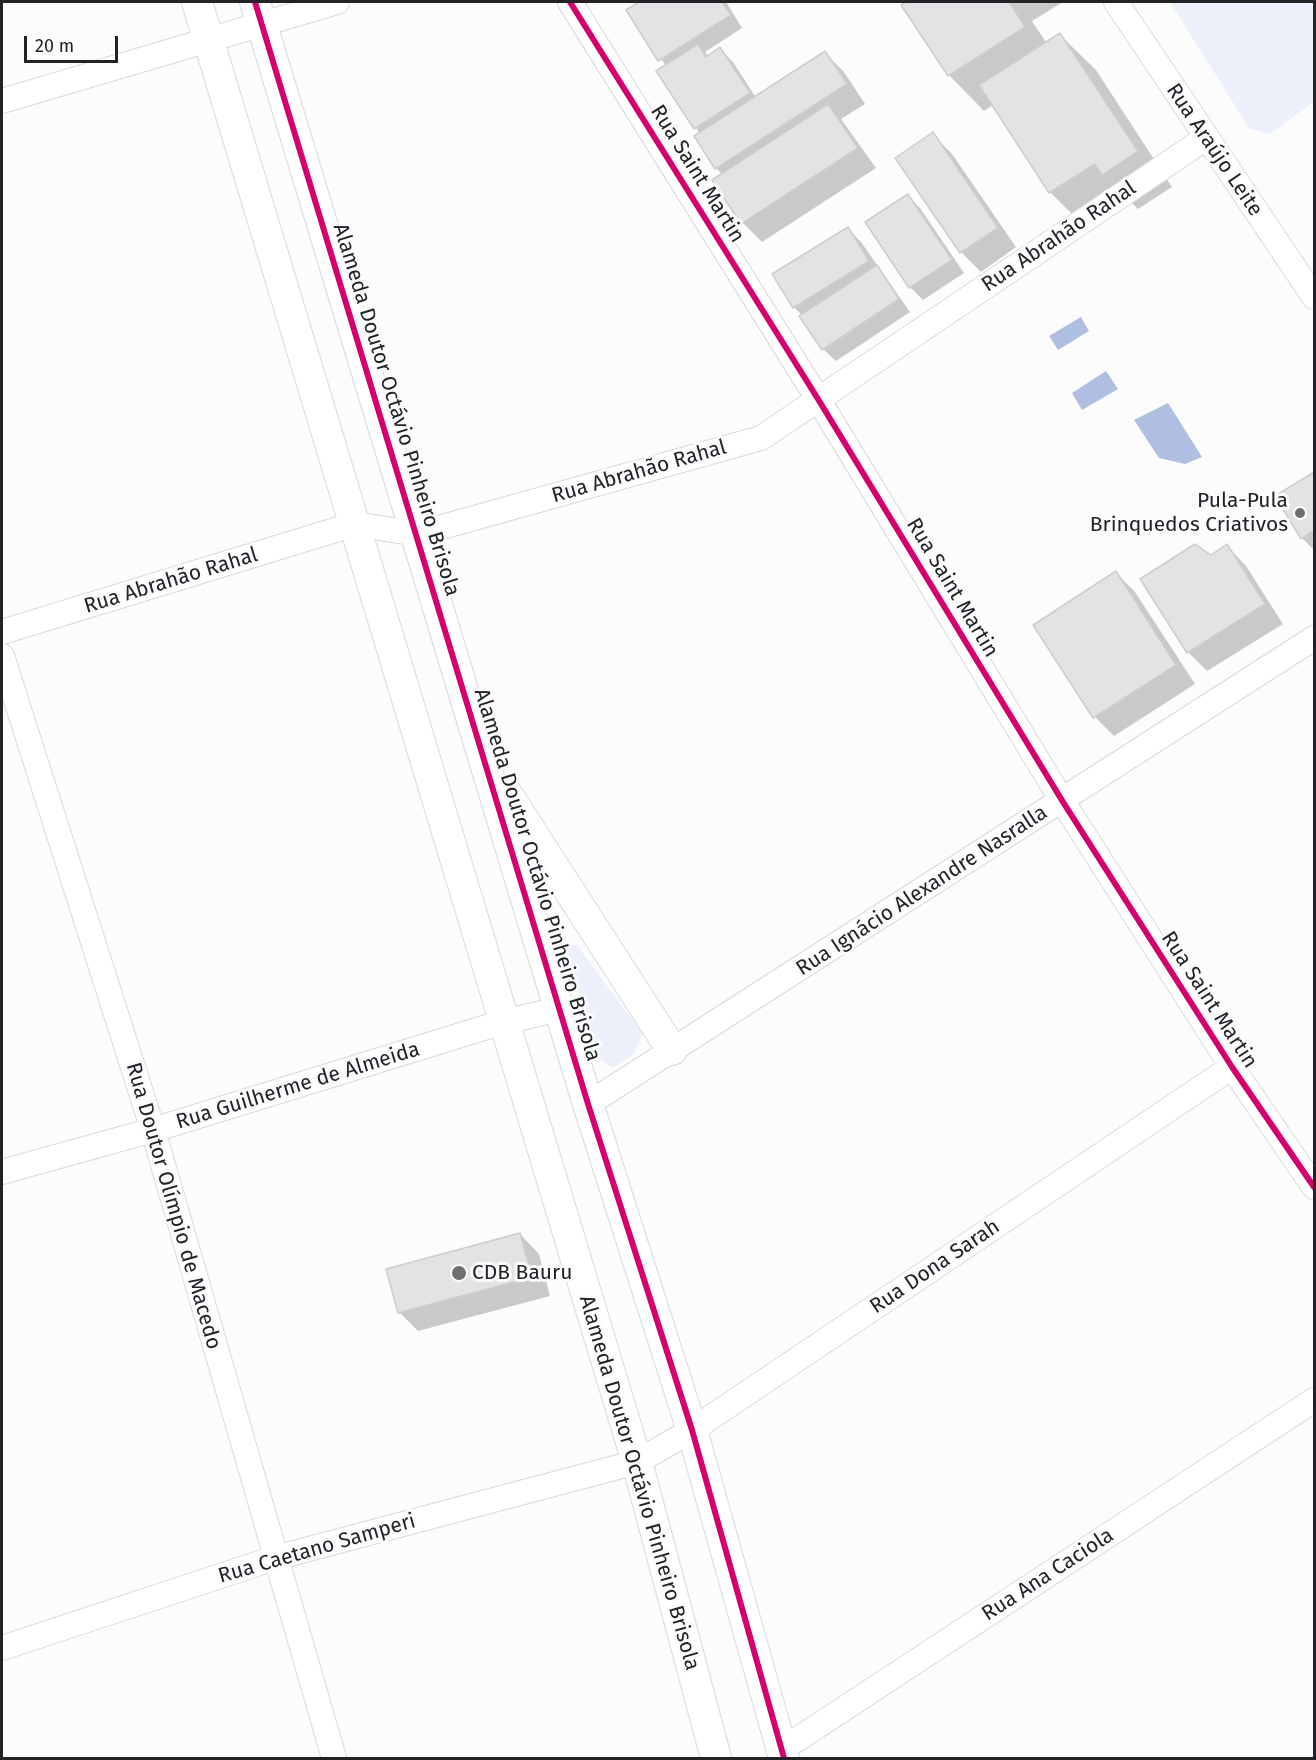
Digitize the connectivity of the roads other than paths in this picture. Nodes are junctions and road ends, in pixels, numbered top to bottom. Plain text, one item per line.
1 (196, 2) edge
2 (337, 2) edge
3 (570, 2) edge
4 (1116, 2) edge
5 (258, 12) edge
6 (207, 38) junction
7 (2, 101) edge
8 (1206, 138) junction
9 (1314, 297) edge
10 (818, 399) junction
11 (355, 524) junction
12 (417, 534) junction
13 (2, 632) edge
14 (1314, 638) edge
15 (2, 656) edge
16 (486, 762) junction
17 (1062, 802) junction
18 (560, 1009) junction
19 (503, 1022) junction
20 (672, 1050) junction
21 (1232, 1068) junction
22 (588, 1104) junction
23 (153, 1130) junction
24 (2, 1172) edge
25 (1314, 1186) edge
26 (1314, 1400) edge
27 (692, 1430) junction
28 (637, 1462) junction
29 (275, 1558) junction
30 (2, 1648) edge
31 (783, 1754) edge
32 (334, 1758) edge
33 (716, 1758) edge

1 - 6 street, Alameda Doutor Octávio Pinheiro Brisola
2 - 5 street
3 - 10 street, Rua Saint Martin
4 - 8 street, Rua Araújo Leite
5 - 6 street
5 - 12 street, Alameda Doutor Octávio Pinheiro Brisola
6 - 7 street
6 - 11 street, Alameda Doutor Octávio Pinheiro Brisola
8 - 9 street, Rua Araújo Leite
8 - 10 street, Rua Abrahão Rahal
10 - 12 street, Rua Abrahão Rahal
10 - 17 street, Rua Saint Martin
11 - 12 street, Rua Abrahão Rahal
11 - 13 street, Rua Abrahão Rahal
11 - 19 street, Alameda Doutor Octávio Pinheiro Brisola
12 - 16 street, Alameda Doutor Octávio Pinheiro Brisola
14 - 17 street, Rua Ignácio Alexandre Nasralla
15 - 23 street, Rua Doutor Olímpio de Macedo
16 - 18 street, Alameda Doutor Octávio Pinheiro Brisola
16 - 20 street
17 - 20 street, Rua Ignácio Alexandre Nasralla
17 - 21 street, Rua Saint Martin
18 - 19 street, Rua Guilherme de Almeida
18 - 22 street, Alameda Doutor Octávio Pinheiro Brisola
19 - 23 street, Rua Guilherme de Almeida
19 - 28 street, Alameda Doutor Octávio Pinheiro Brisola
20 - 22 street, Rua Ignácio Alexandre Nasralla
21 - 25 street, Rua Saint Martin
21 - 27 street, Rua Dona Sarah
22 - 27 street, Alameda Doutor Octávio Pinheiro Brisola
23 - 24 street, Rua Guilherme de Almeida
23 - 29 street, Rua Doutor Olímpio de Macedo
26 - 31 street, Rua Ana Caciola
27 - 28 street, Rua Dona Sarah
27 - 31 street, Alameda Doutor Octávio Pinheiro Brisola
28 - 29 street, Rua Caetano Samperi
28 - 33 street, Alameda Doutor Octávio Pinheiro Brisola
29 - 30 street, Rua Caetano Samperi
29 - 32 street, Rua Doutor Olímpio de Macedo

